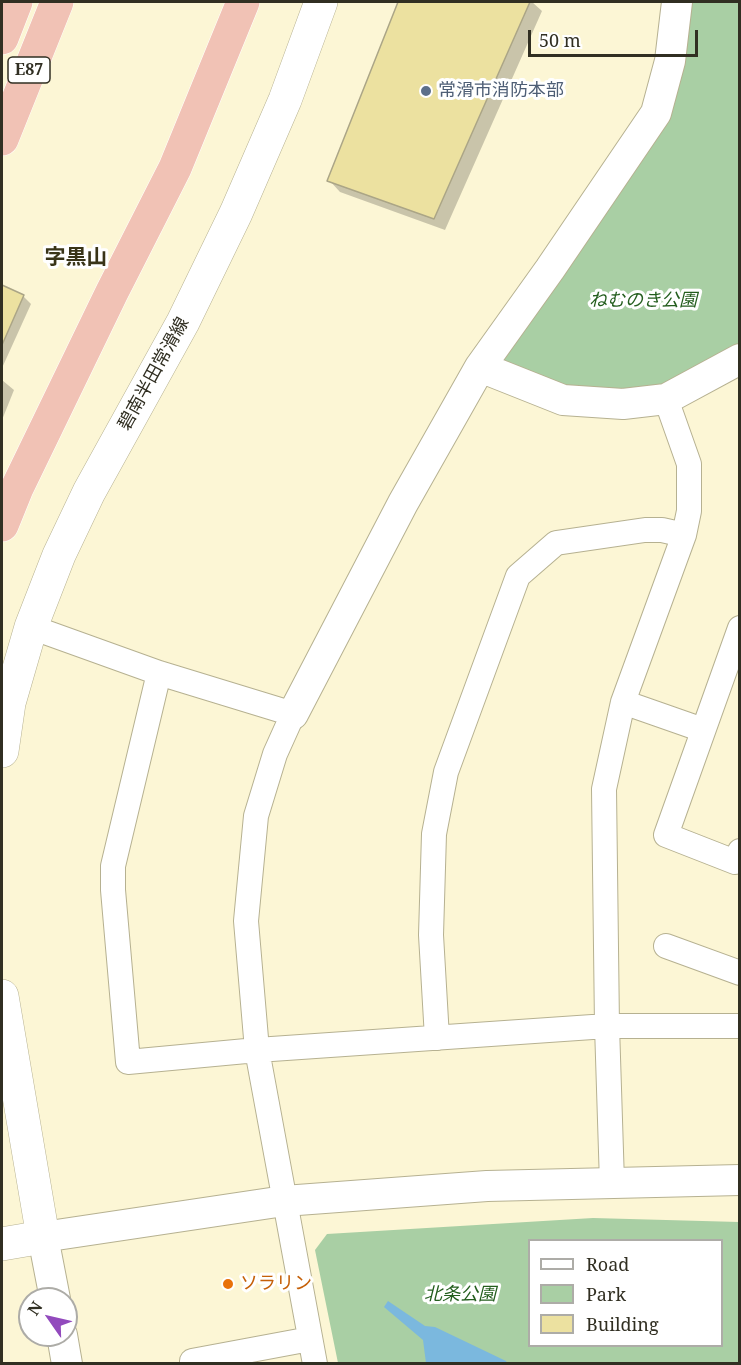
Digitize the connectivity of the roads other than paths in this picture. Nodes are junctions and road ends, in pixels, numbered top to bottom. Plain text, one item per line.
1 (16, 2) edge
2 (57, 2) edge
3 (243, 2) edge
4 (321, 2) edge
5 (676, 2) edge
6 (2, 38) edge
7 (2, 140) edge
8 (740, 359) edge
9 (480, 367) junction
10 (666, 399) junction
11 (9, 499) edge
12 (2, 525) edge
13 (684, 535) junction
14 (31, 627) junction
15 (740, 628) edge
16 (159, 673) junction
17 (623, 702) junction
18 (293, 714) junction
19 (703, 730) junction
20 (2, 751) edge
21 (740, 851) edge
22 (666, 946) dead end
23 (740, 973) edge
24 (2, 996) edge
25 (607, 1026) junction
26 (740, 1026) edge
27 (437, 1038) junction
28 (257, 1050) junction
29 (740, 1180) edge
30 (612, 1183) junction
31 (284, 1201) junction
32 (43, 1237) junction
33 (2, 1244) edge
34 (53, 1287) edge
35 (310, 1339) junction
36 (64, 1347) edge
37 (67, 1364) edge
38 (192, 1364) edge
39 (315, 1364) edge

1 - 6 highway, E87
2 - 7 highway, E87
3 - 11 highway
4 - 14 main road, 碧南半田常滑線
5 - 9 street
8 - 10 street
9 - 10 street
9 - 18 street
10 - 13 street
11 - 12 highway
13 - 17 street
13 - 27 street
14 - 16 street
14 - 20 main road, 碧南半田常滑線
15 - 19 street
16 - 18 street
16 - 28 street
17 - 19 street
17 - 25 street
18 - 28 street
19 - 21 street
22 - 23 street
24 - 32 main road
25 - 26 street
25 - 27 street
25 - 30 street
27 - 28 street
28 - 31 street
29 - 30 street
30 - 31 street
31 - 32 street
31 - 35 street
32 - 33 main road
32 - 34 street
35 - 38 street
35 - 39 street
36 - 37 street

